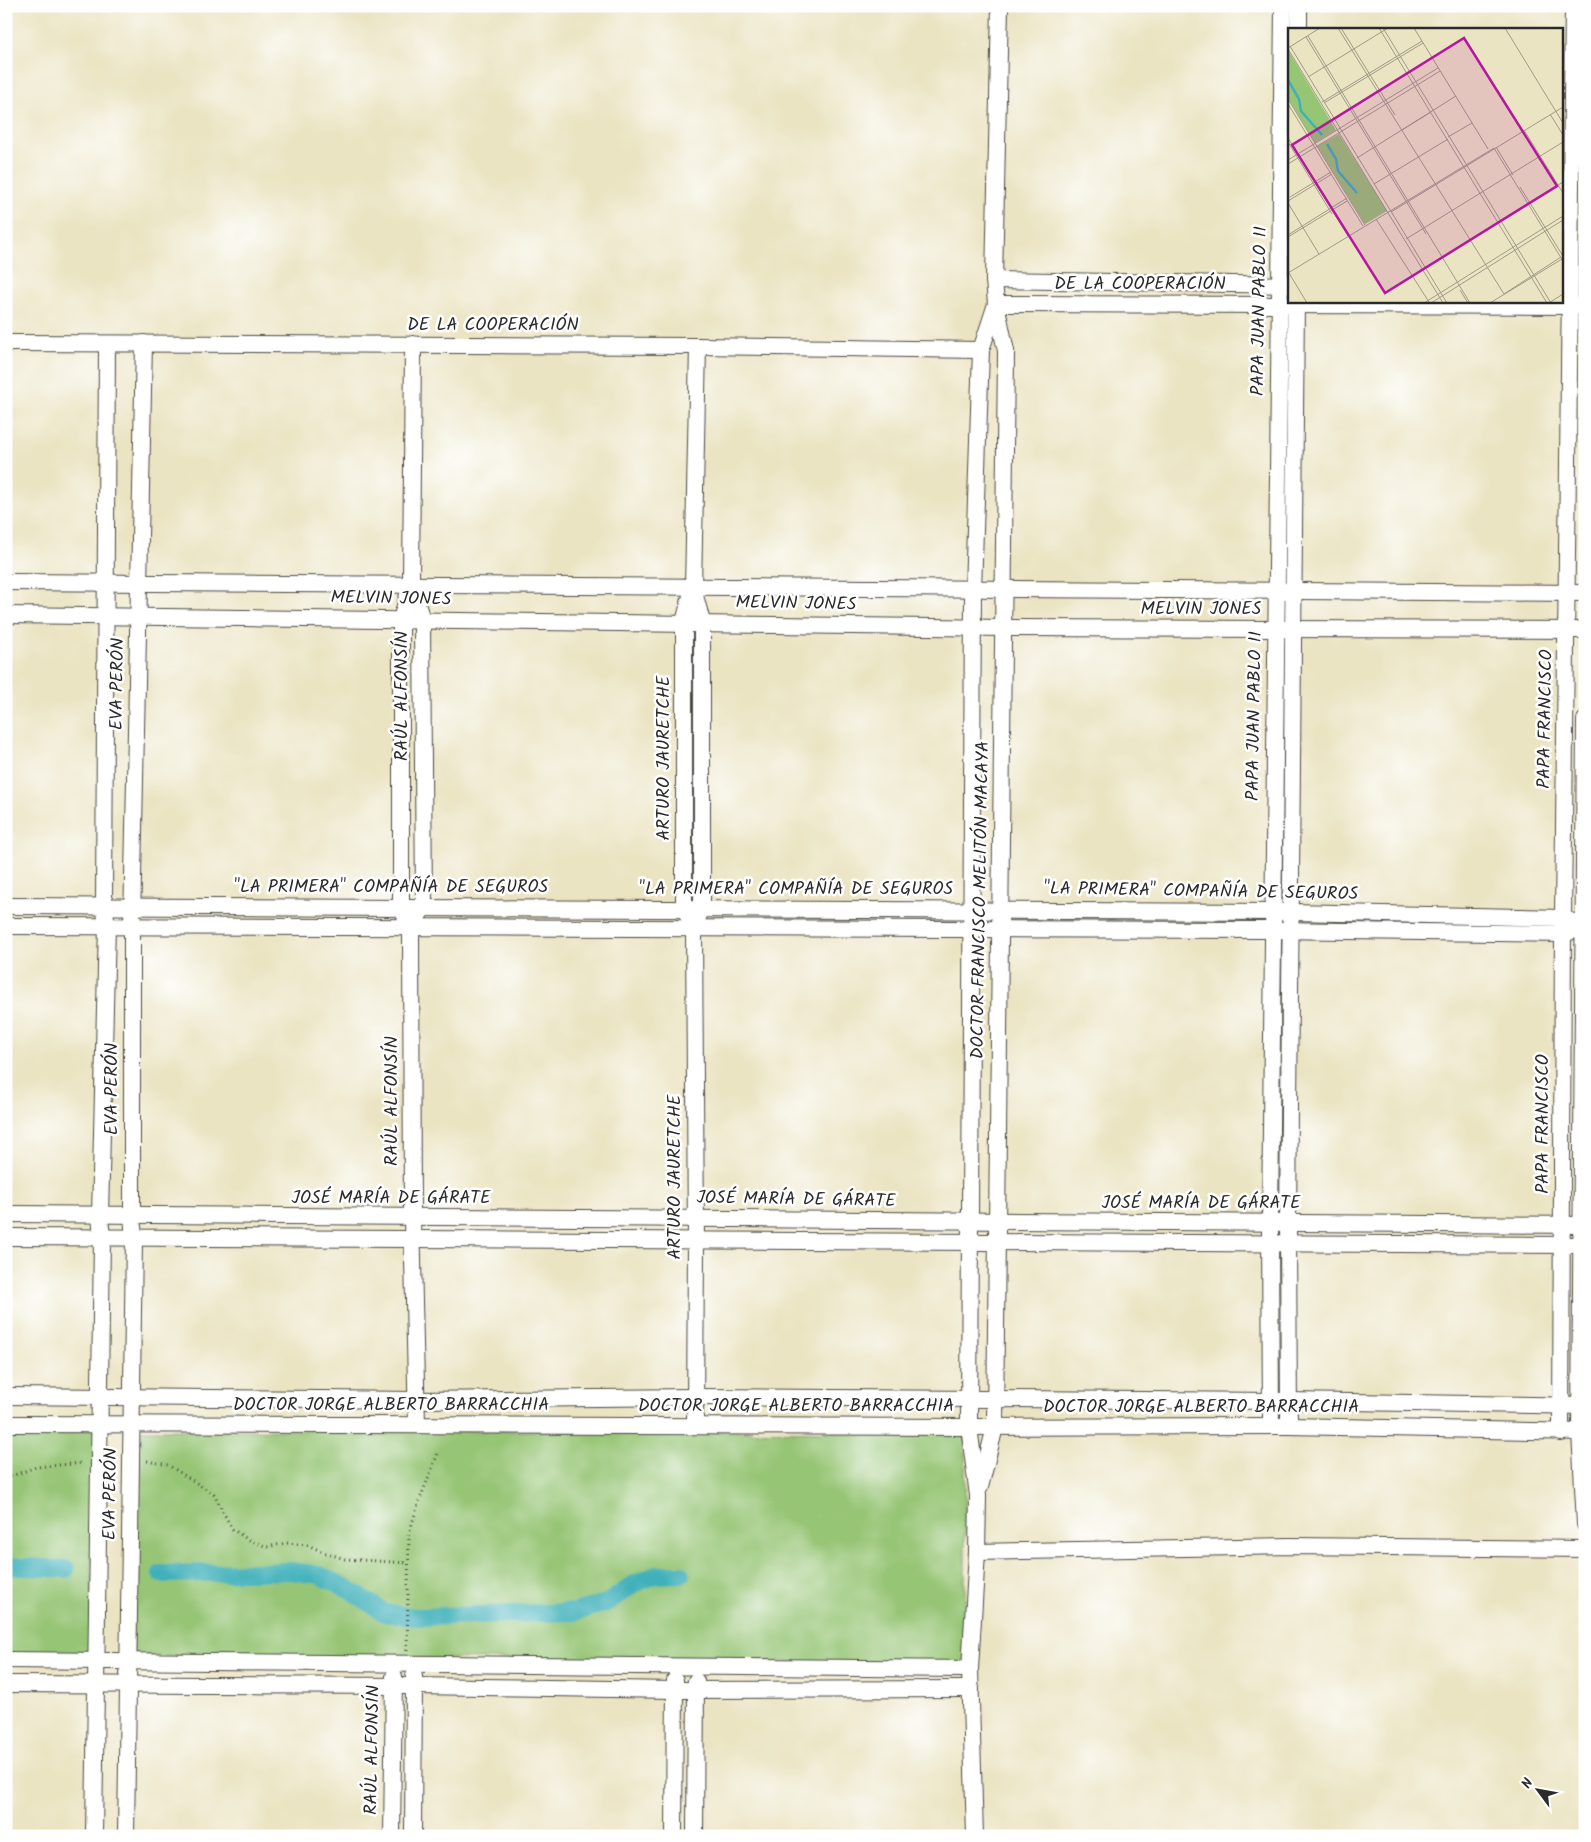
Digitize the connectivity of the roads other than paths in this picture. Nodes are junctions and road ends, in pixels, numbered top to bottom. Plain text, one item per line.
1 (1000, 6) edge
2 (1283, 6) edge
3 (1299, 6) edge
4 (1573, 6) edge
5 (1299, 28) edge
6 (994, 280) junction
7 (1285, 284) edge
8 (1572, 286) edge
9 (1296, 303) edge
10 (996, 304) junction
11 (1280, 304) junction
12 (1578, 306) edge
13 (6, 343) edge
14 (144, 343) junction
15 (413, 344) junction
16 (107, 345) junction
17 (698, 346) junction
18 (980, 350) junction
19 (6, 582) edge
20 (106, 583) junction
21 (139, 583) junction
22 (411, 584) junction
23 (693, 588) junction
24 (973, 590) junction
25 (1006, 590) junction
26 (1277, 591) junction
27 (1294, 592) junction
28 (1568, 593) junction
29 (1585, 594) edge
30 (6, 615) edge
31 (105, 615) junction
32 (139, 616) junction
33 (400, 620) junction
34 (422, 620) junction
35 (684, 622) junction
36 (702, 622) junction
37 (972, 627) junction
38 (1005, 628) junction
39 (1293, 629) junction
40 (1276, 630) junction
41 (1568, 630) junction
42 (1585, 630) edge
43 (1585, 720) edge
44 (104, 905) junction
45 (133, 905) junction
46 (6, 906) edge
47 (424, 907) junction
48 (401, 908) junction
49 (684, 908) junction
50 (702, 908) junction
51 (971, 910) junction
52 (1001, 910) junction
53 (1274, 912) junction
54 (1291, 912) junction
55 (132, 925) junction
56 (6, 926) edge
57 (107, 926) junction
58 (1563, 926) junction
59 (412, 927) junction
60 (1584, 927) edge
61 (694, 928) junction
62 (971, 929) junction
63 (1001, 929) junction
64 (1273, 930) junction
65 (1291, 930) junction
66 (6, 1214) edge
67 (100, 1216) junction
68 (132, 1216) junction
69 (412, 1218) junction
70 (696, 1219) junction
71 (969, 1221) junction
72 (997, 1222) junction
73 (1270, 1223) junction
74 (1288, 1223) junction
75 (1562, 1225) junction
76 (1583, 1225) edge
77 (6, 1237) edge
78 (102, 1238) junction
79 (134, 1238) junction
80 (413, 1239) junction
81 (696, 1241) junction
82 (969, 1242) junction
83 (997, 1242) junction
84 (1270, 1243) junction
85 (1288, 1243) junction
86 (1583, 1244) edge
87 (1562, 1245) junction
88 (6, 1396) edge
89 (100, 1397) junction
90 (133, 1397) junction
91 (694, 1397) junction
92 (969, 1399) junction
93 (995, 1399) junction
94 (415, 1400) junction
95 (1271, 1401) junction
96 (1289, 1401) junction
97 (1561, 1406) junction
98 (1582, 1406) edge
99 (6, 1424) edge
100 (417, 1424) junction
101 (100, 1425) junction
102 (133, 1425) junction
103 (695, 1425) junction
104 (1271, 1426) junction
105 (1289, 1426) junction
106 (995, 1427) junction
107 (969, 1428) junction
108 (1582, 1432) edge
109 (1561, 1433) junction
110 (978, 1496) junction
111 (1585, 1524) edge
112 (1585, 1549) edge
113 (977, 1552) junction
114 (6, 1660) edge
115 (95, 1661) junction
116 (127, 1661) junction
117 (394, 1664) junction
118 (415, 1664) junction
119 (696, 1667) junction
120 (675, 1668) junction
121 (970, 1669) junction
122 (6, 1684) edge
123 (96, 1685) junction
124 (128, 1685) junction
125 (414, 1686) junction
126 (394, 1687) junction
127 (971, 1689) junction
128 (675, 1690) junction
129 (696, 1690) junction
130 (94, 1836) edge
131 (126, 1836) edge
132 (392, 1836) edge
133 (414, 1836) edge
134 (674, 1836) edge
135 (695, 1836) edge
136 (975, 1836) edge

1 - 6 street, DOCTOR FRANCISCO MELITÓN MACAYA
2 - 7 street, PAPA JUAN PABLO II
3 - 5 street
4 - 8 street, PAPA FRANCISCO
6 - 7 street, DE LA COOPERACIÓN
6 - 10 street, DOCTOR FRANCISCO MELITÓN MACAYA
7 - 11 street, PAPA JUAN PABLO II
8 - 12 street, PAPA FRANCISCO
9 - 11 street, DE LA COOPERACIÓN
9 - 12 street, DE LA COOPERACIÓN
9 - 27 street, PAPA JUAN PABLO II
10 - 11 street, DE LA COOPERACIÓN
10 - 18 street, DOCTOR FRANCISCO MELITÓN MACAYA
10 - 25 street, DOCTOR FRANCISCO MELITÓN MACAYA
11 - 26 street, PAPA JUAN PABLO II
12 - 28 street, PAPA FRANCISCO
13 - 16 street, DE LA COOPERACIÓN
14 - 15 street, DE LA COOPERACIÓN
14 - 16 street, DE LA COOPERACIÓN
14 - 21 street, EVA PERÓN
15 - 17 street, DE LA COOPERACIÓN
15 - 22 street, RAÚL ALFONSÍN
16 - 20 street, EVA PERÓN
17 - 18 street, DE LA COOPERACIÓN
17 - 23 street, ARTURO JAURETCHE
18 - 24 street, DOCTOR FRANCISCO MELITÓN MACAYA
19 - 20 street, MELVIN JONES
20 - 21 street, MELVIN JONES
20 - 31 street, EVA PERÓN
21 - 22 street, MELVIN JONES
21 - 32 street, EVA PERÓN
22 - 23 street, MELVIN JONES
22 - 33 street, RAÚL ALFONSÍN
22 - 34 street, RAÚL ALFONSÍN
23 - 24 street, MELVIN JONES
23 - 35 street, ARTURO JAURETCHE
23 - 36 street, ARTURO JAURETCHE
24 - 25 street, MELVIN JONES
24 - 37 street, DOCTOR FRANCISCO MELITÓN MACAYA
25 - 26 street, MELVIN JONES
25 - 38 street, DOCTOR FRANCISCO MELITÓN MACAYA
26 - 27 street, MELVIN JONES
26 - 40 street, PAPA JUAN PABLO II
27 - 28 street, MELVIN JONES
27 - 39 street, PAPA JUAN PABLO II
28 - 29 street, MELVIN JONES
28 - 41 street, PAPA FRANCISCO
30 - 31 street, MELVIN JONES
31 - 32 street, MELVIN JONES
31 - 44 street, EVA PERÓN
32 - 33 street, MELVIN JONES
32 - 45 street, EVA PERÓN
33 - 34 street, MELVIN JONES
33 - 48 street, RAÚL ALFONSÍN
34 - 35 street, MELVIN JONES
34 - 47 street, RAÚL ALFONSÍN
35 - 36 street, MELVIN JONES
35 - 49 street, ARTURO JAURETCHE
36 - 37 street, MELVIN JONES
36 - 50 street, ARTURO JAURETCHE
37 - 38 street, MELVIN JONES
37 - 51 street, DOCTOR FRANCISCO MELITÓN MACAYA
38 - 40 street, MELVIN JONES
38 - 52 street, DOCTOR FRANCISCO MELITÓN MACAYA
39 - 40 street, MELVIN JONES
39 - 41 street, MELVIN JONES
39 - 54 street, PAPA JUAN PABLO II
40 - 53 street, PAPA JUAN PABLO II
41 - 42 street, MELVIN JONES
41 - 58 street, PAPA FRANCISCO
43 - 60 street
44 - 45 street, "LA PRIMERA" COMPAÑÍA DE SEGUROS
44 - 46 street, "LA PRIMERA" COMPAÑÍA DE SEGUROS
44 - 57 street, EVA PERÓN
45 - 48 street, "LA PRIMERA" COMPAÑÍA DE SEGUROS
45 - 55 street, EVA PERÓN
47 - 48 street, "LA PRIMERA" COMPAÑÍA DE SEGUROS
47 - 49 street, "LA PRIMERA" COMPAÑÍA DE SEGUROS
47 - 59 street
48 - 59 street, RAÚL ALFONSÍN
49 - 50 street, "LA PRIMERA" COMPAÑÍA DE SEGUROS
49 - 61 street, ARTURO JAURETCHE
50 - 51 street, "LA PRIMERA" COMPAÑÍA DE SEGUROS
50 - 61 street, ARTURO JAURETCHE
51 - 52 street, "LA PRIMERA" COMPAÑÍA DE SEGUROS
51 - 62 street, DOCTOR FRANCISCO MELITÓN MACAYA
52 - 53 street, "LA PRIMERA" COMPAÑÍA DE SEGUROS
52 - 63 street, DOCTOR FRANCISCO MELITÓN MACAYA
53 - 54 street, "LA PRIMERA" COMPAÑÍA DE SEGUROS
53 - 64 street, PAPA JUAN PABLO II
54 - 58 street, "LA PRIMERA" COMPAÑÍA DE SEGUROS
54 - 65 street, PAPA JUAN PABLO II
55 - 57 street, "LA PRIMERA" COMPAÑÍA DE SEGUROS
55 - 59 street, "LA PRIMERA" COMPAÑÍA DE SEGUROS
55 - 68 street, EVA PERÓN
56 - 57 street, "LA PRIMERA" COMPAÑÍA DE SEGUROS
57 - 67 street, EVA PERÓN
58 - 60 street, "LA PRIMERA" COMPAÑÍA DE SEGUROS
58 - 65 street, "LA PRIMERA" COMPAÑÍA DE SEGUROS
58 - 75 street, PAPA FRANCISCO
59 - 61 street, "LA PRIMERA" COMPAÑÍA DE SEGUROS
59 - 69 street, RAÚL ALFONSÍN
60 - 76 street
61 - 62 street, "LA PRIMERA" COMPAÑÍA DE SEGUROS
61 - 70 street, ARTURO JAURETCHE
62 - 63 street, "LA PRIMERA" COMPAÑÍA DE SEGUROS
62 - 71 street, DOCTOR FRANCISCO MELITÓN MACAYA
63 - 64 street, "LA PRIMERA" COMPAÑÍA DE SEGUROS
63 - 72 street, DOCTOR FRANCISCO MELITÓN MACAYA
64 - 65 street, "LA PRIMERA" COMPAÑÍA DE SEGUROS
64 - 73 street, PAPA JUAN PABLO II
65 - 74 street, PAPA JUAN PABLO II
66 - 67 street, JOSÉ MARÍA DE GÁRATE
67 - 68 street, JOSÉ MARÍA DE GÁRATE
67 - 78 street, EVA PERÓN
68 - 69 street, JOSÉ MARÍA DE GÁRATE
68 - 79 street, EVA PERÓN
69 - 70 street, JOSÉ MARÍA DE GÁRATE
69 - 80 street, RAÚL ALFONSÍN
70 - 71 street, JOSÉ MARÍA DE GÁRATE
70 - 81 street, ARTURO JAURETCHE
71 - 72 street, JOSÉ MARÍA DE GÁRATE
71 - 82 street, DOCTOR FRANCISCO MELITÓN MACAYA
72 - 73 street, JOSÉ MARÍA DE GÁRATE
72 - 83 street, DOCTOR FRANCISCO MELITÓN MACAYA
73 - 74 street, JOSÉ MARÍA DE GÁRATE
73 - 84 street, PAPA JUAN PABLO II
74 - 75 street, JOSÉ MARÍA DE GÁRATE
74 - 85 street, PAPA JUAN PABLO II
75 - 76 street, JOSÉ MARÍA DE GÁRATE
75 - 87 street, PAPA FRANCISCO
76 - 86 street
77 - 78 street
78 - 79 street
78 - 89 street, EVA PERÓN
79 - 80 street
79 - 90 street, EVA PERÓN
80 - 81 street
80 - 94 street, RAÚL ALFONSÍN
81 - 82 street
81 - 91 street, ARTURO JAURETCHE
82 - 83 street
82 - 92 street, DOCTOR FRANCISCO MELITÓN MACAYA
83 - 84 street
83 - 93 street, DOCTOR FRANCISCO MELITÓN MACAYA
84 - 85 street
84 - 95 street, PAPA JUAN PABLO II
85 - 87 street
85 - 96 street, PAPA JUAN PABLO II
86 - 87 street
86 - 98 street
87 - 97 street, PAPA FRANCISCO
88 - 89 street, DOCTOR JORGE ALBERTO BARRACCHIA
89 - 90 street, DOCTOR JORGE ALBERTO BARRACCHIA
89 - 101 street, EVA PERÓN
90 - 94 street, DOCTOR JORGE ALBERTO BARRACCHIA
90 - 102 street, EVA PERÓN
91 - 92 street, DOCTOR JORGE ALBERTO BARRACCHIA
91 - 94 street, DOCTOR JORGE ALBERTO BARRACCHIA
91 - 103 street, ARTURO JAURETCHE
92 - 93 street, DOCTOR JORGE ALBERTO BARRACCHIA
92 - 107 street, DOCTOR FRANCISCO MELITÓN MACAYA
93 - 95 street, DOCTOR JORGE ALBERTO BARRACCHIA
93 - 106 street, DOCTOR FRANCISCO MELITÓN MACAYA
94 - 100 street, RAÚL ALFONSÍN
95 - 96 street, DOCTOR JORGE ALBERTO BARRACCHIA
95 - 104 street, PAPA JUAN PABLO II
96 - 97 street, DOCTOR JORGE ALBERTO BARRACCHIA
96 - 105 street, PAPA JUAN PABLO II
97 - 98 street, DOCTOR JORGE ALBERTO BARRACCHIA
97 - 109 street, PAPA FRANCISCO
98 - 108 street
99 - 101 street, DOCTOR JORGE ALBERTO BARRACCHIA
100 - 102 street, DOCTOR JORGE ALBERTO BARRACCHIA
100 - 103 street, DOCTOR JORGE ALBERTO BARRACCHIA
101 - 102 street, DOCTOR JORGE ALBERTO BARRACCHIA
101 - 115 street, EVA PERÓN
102 - 116 street, EVA PERÓN
103 - 107 street, DOCTOR JORGE ALBERTO BARRACCHIA
104 - 105 street, DOCTOR JORGE ALBERTO BARRACCHIA
104 - 106 street, DOCTOR JORGE ALBERTO BARRACCHIA
105 - 109 street, DOCTOR JORGE ALBERTO BARRACCHIA
106 - 107 street, DOCTOR JORGE ALBERTO BARRACCHIA
106 - 110 street, DOCTOR FRANCISCO MELITÓN MACAYA
107 - 110 street, DOCTOR FRANCISCO MELITÓN MACAYA
108 - 109 street, DOCTOR JORGE ALBERTO BARRACCHIA
108 - 111 street
110 - 113 street, DOCTOR FRANCISCO MELITÓN MACAYA
112 - 113 street
113 - 121 street, DOCTOR FRANCISCO MELITÓN MACAYA
114 - 115 street
115 - 116 street
115 - 123 street, EVA PERÓN
116 - 117 street
116 - 124 street, EVA PERÓN
117 - 118 street
117 - 126 street, RAÚL ALFONSÍN
118 - 120 street
118 - 125 street
119 - 120 street
119 - 121 street
119 - 129 street
120 - 128 street
121 - 127 street, DOCTOR FRANCISCO MELITÓN MACAYA
122 - 123 street
123 - 124 street
123 - 130 street, EVA PERÓN
124 - 126 street
124 - 131 street, EVA PERÓN
125 - 126 street
125 - 128 street
125 - 133 street
126 - 132 street, RAÚL ALFONSÍN
127 - 129 street
127 - 136 street, DOCTOR FRANCISCO MELITÓN MACAYA
128 - 129 street
128 - 134 street
129 - 135 street

